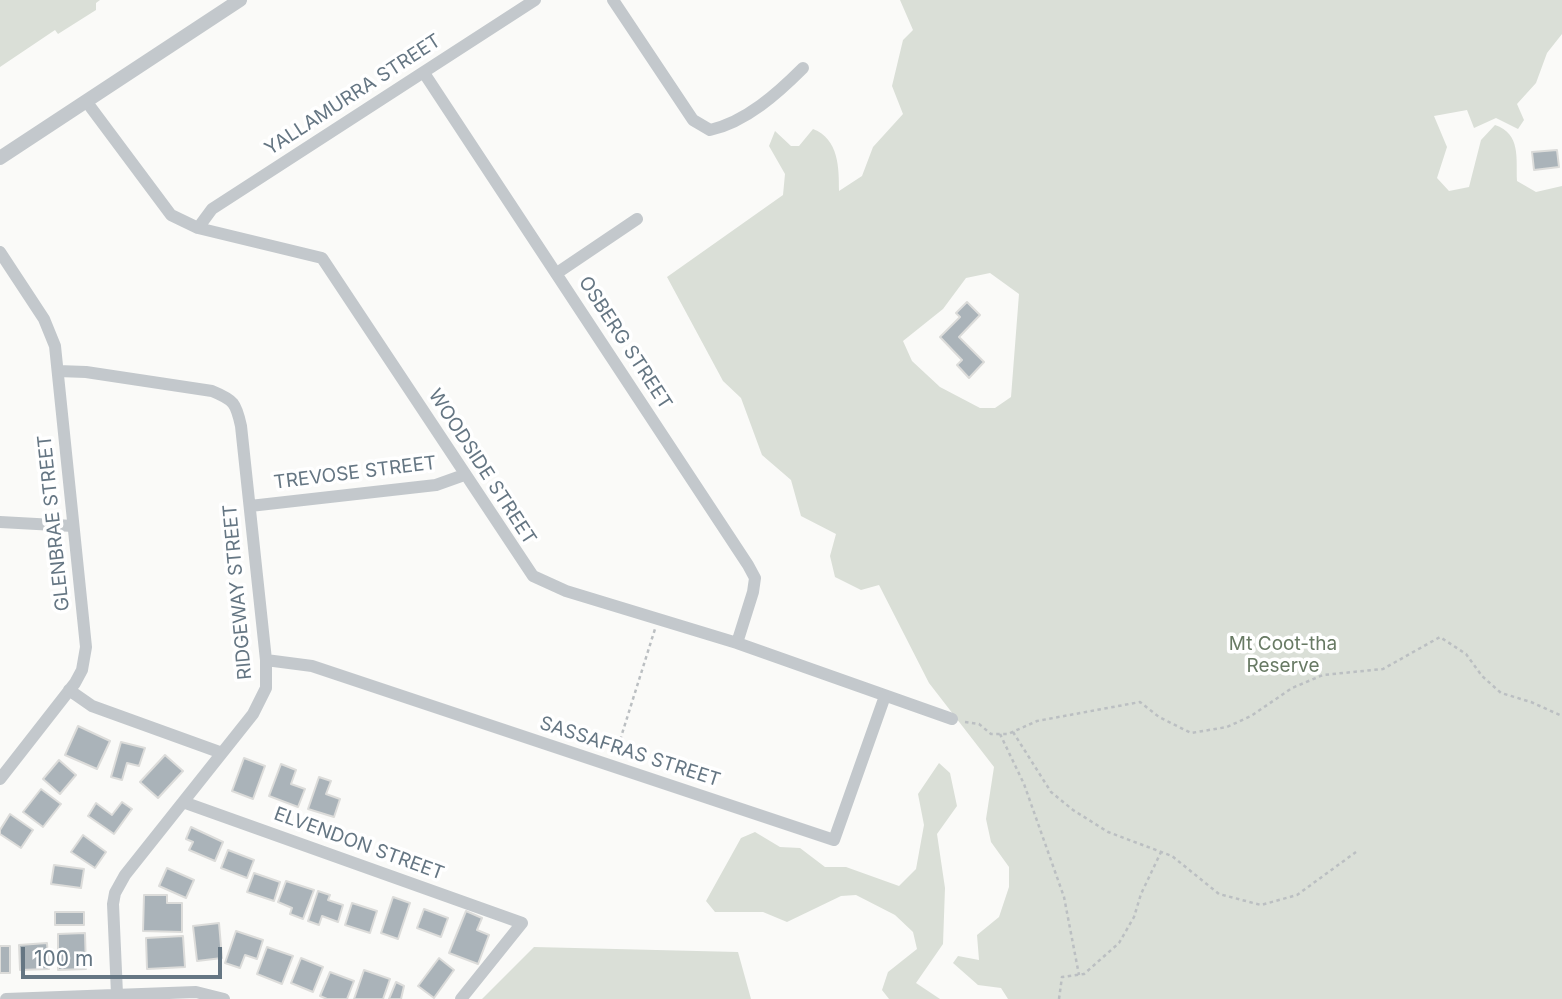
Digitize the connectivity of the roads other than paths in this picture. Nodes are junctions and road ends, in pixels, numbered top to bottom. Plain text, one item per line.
1 (240, 0) edge
2 (535, 0) edge
3 (613, 0) edge
4 (803, 68) dead end
5 (424, 73) junction
6 (86, 101) junction
7 (0, 158) edge
8 (637, 219) dead end
9 (198, 228) junction
10 (0, 252) edge
11 (557, 273) junction
12 (58, 371) junction
13 (464, 475) junction
14 (250, 506) junction
15 (0, 522) edge
16 (73, 526) junction
17 (737, 643) junction
18 (267, 660) junction
19 (69, 691) junction
20 (885, 696) junction
21 (952, 719) road end
22 (222, 753) junction
23 (0, 779) edge
24 (183, 802) junction
25 (117, 994) junction
26 (6, 999) edge
27 (224, 999) edge
28 (461, 999) edge

1 - 6 street
2 - 5 street, YALLAMURRA STREET
3 - 4 street
5 - 9 street, YALLAMURRA STREET
5 - 11 street, OSBERG STREET
6 - 7 street
6 - 9 street, WOODSIDE STREET
8 - 11 street
9 - 13 street, WOODSIDE STREET
10 - 12 street, GLENBRAE STREET
11 - 17 street, OSBERG STREET
12 - 14 street, RIDGEWAY STREET
12 - 16 street, GLENBRAE STREET
13 - 14 street, TREVOSE STREET
13 - 17 street, WOODSIDE STREET
14 - 18 street, RIDGEWAY STREET
15 - 16 street
16 - 19 street, GLENBRAE STREET
17 - 20 street, WOODSIDE STREET
18 - 20 street, SASSAFRAS STREET
18 - 22 street, RIDGEWAY STREET
19 - 22 street
19 - 23 street, GLENBRAE STREET
20 - 21 street, WOODSIDE STREET
22 - 24 street, RIDGEWAY STREET
24 - 25 street, RIDGEWAY STREET
24 - 28 street, ELVENDON STREET
25 - 26 street
25 - 27 street

